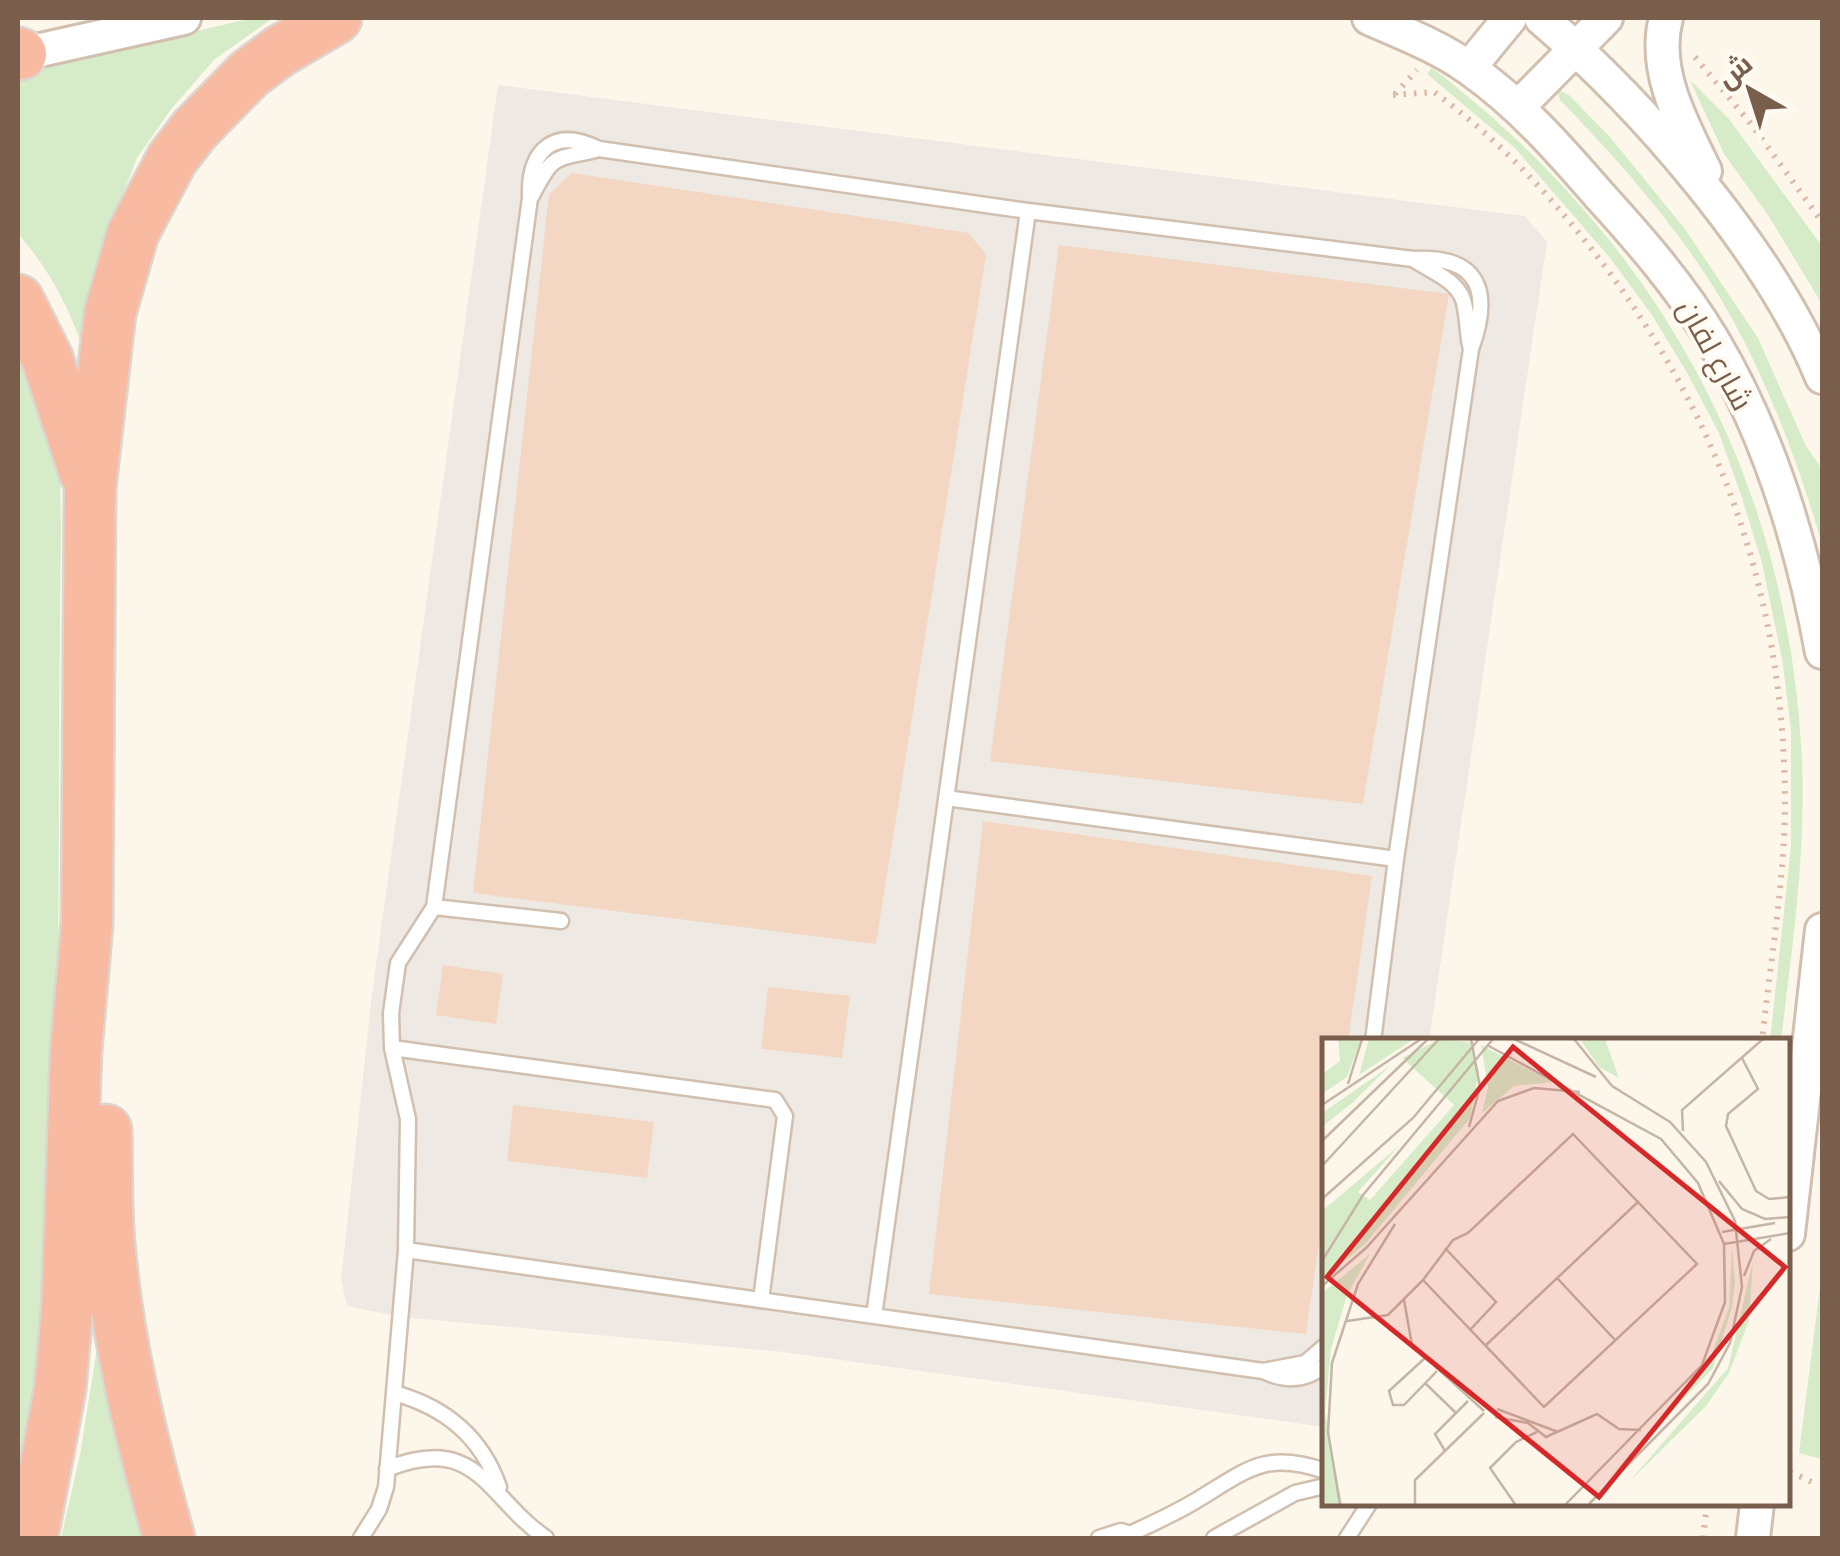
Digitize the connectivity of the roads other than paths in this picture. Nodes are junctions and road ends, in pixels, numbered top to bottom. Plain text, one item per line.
1 (184, 18) edge
2 (336, 18) edge
3 (1369, 18) edge
4 (1510, 18) edge
5 (1541, 18) edge
6 (1606, 18) edge
7 (1663, 26) edge
8 (1576, 47) junction
9 (19, 54) edge
10 (1469, 68) junction
11 (1518, 107) junction
12 (1028, 212) junction
13 (1731, 224) junction
14 (18, 300) edge
15 (1822, 377) edge
16 (90, 488) junction
17 (1822, 652) edge
18 (946, 798) junction
19 (1396, 859) junction
20 (434, 908) junction
21 (562, 922) dead end
22 (86, 924) junction
23 (1822, 930) edge
24 (1372, 1038) edge
25 (392, 1048) junction
26 (1793, 1144) edge
27 (1790, 1198) edge
28 (406, 1250) junction
29 (762, 1300) junction
30 (874, 1316) junction
31 (1322, 1350) edge
32 (1322, 1367) edge
33 (1263, 1371) junction
34 (394, 1393) junction
35 (387, 1468) junction
36 (1322, 1477) edge
37 (1322, 1479) edge
38 (500, 1492) junction
39 (1368, 1506) edge
40 (1757, 1506) edge
41 (1137, 1536) edge
42 (32, 1538) edge
43 (169, 1538) edge
44 (361, 1538) edge
45 (546, 1538) edge
46 (1099, 1538) edge
47 (1214, 1538) edge
48 (1347, 1538) edge
49 (1753, 1538) edge

1 - 9 street
2 - 16 highway
3 - 10 street
4 - 10 street
5 - 8 street
6 - 8 street
7 - 13 street
8 - 11 street
8 - 13 street
10 - 11 street, شارع لفان
11 - 17 street, شارع لفان
12 - 18 lane
12 - 19 lane
12 - 20 lane
13 - 15 street
14 - 16 highway
16 - 22 highway
18 - 19 lane
18 - 30 lane
19 - 24 lane
20 - 21 lane
20 - 25 lane
22 - 42 highway
22 - 43 highway
23 - 26 street
25 - 28 lane
25 - 29 lane
26 - 27 street
28 - 29 lane
28 - 34 lane
29 - 30 lane
30 - 33 lane
31 - 33 lane
32 - 33 lane
34 - 35 lane
34 - 38 lane
35 - 38 lane
35 - 44 lane
36 - 41 lane
37 - 47 lane
38 - 45 lane
39 - 48 lane
40 - 49 street
41 - 46 lane

